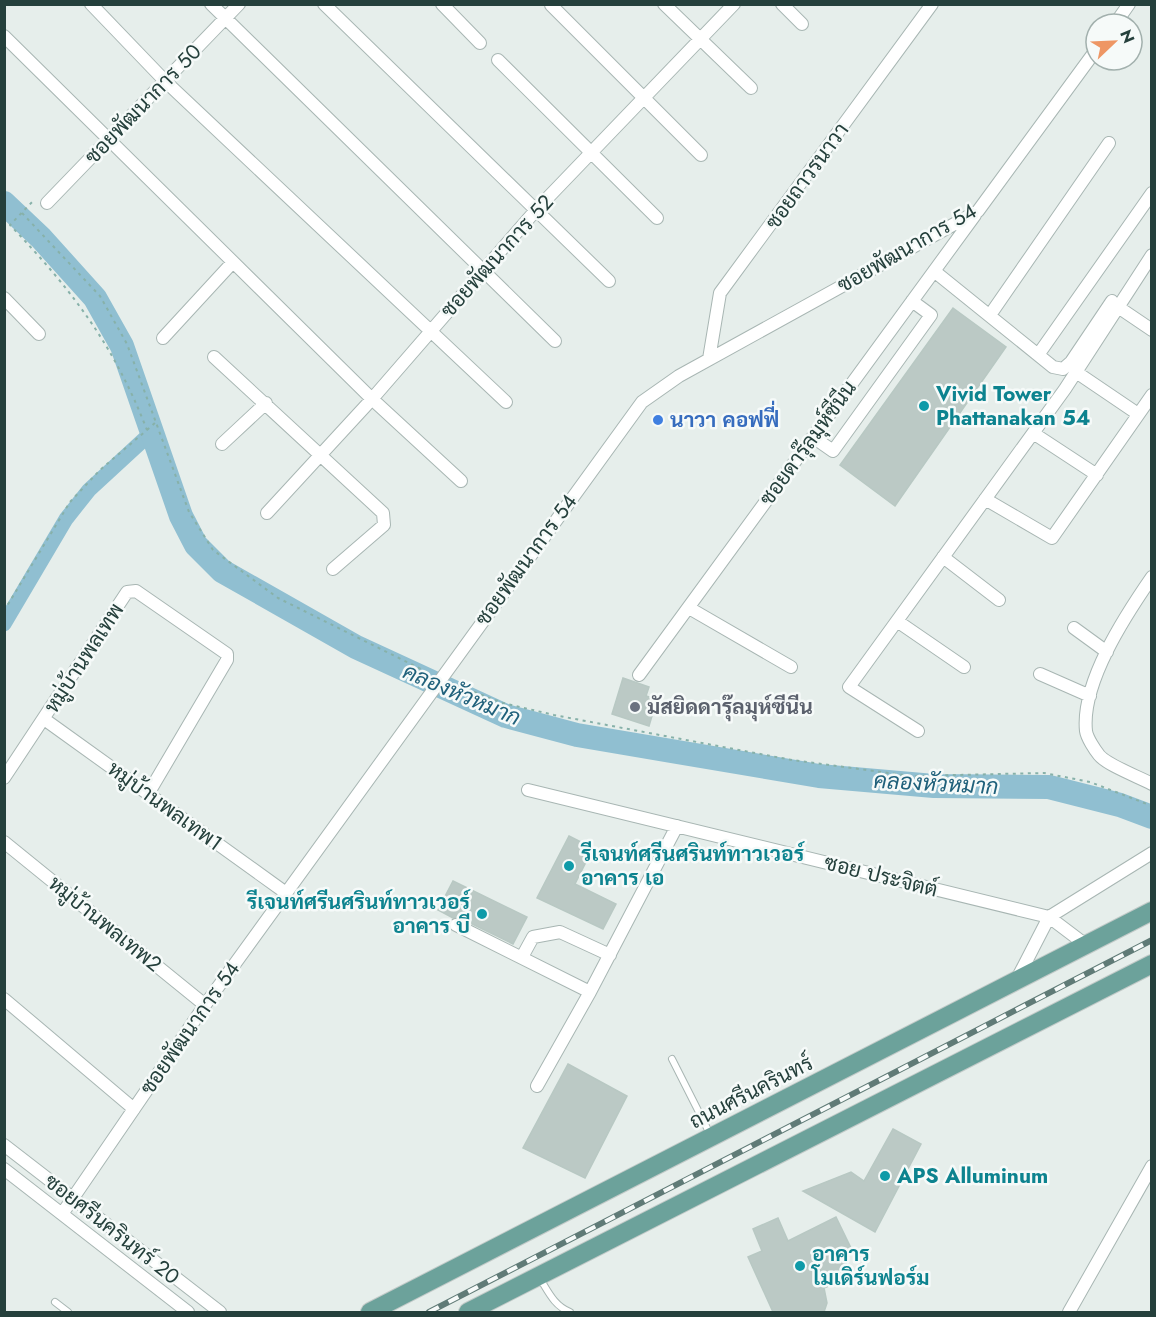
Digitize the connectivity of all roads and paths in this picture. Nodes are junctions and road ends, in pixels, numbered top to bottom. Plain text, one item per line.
1 (91, 4) edge
2 (212, 4) edge
3 (239, 4) edge
4 (324, 4) edge
5 (442, 4) edge
6 (664, 4) edge
7 (734, 4) edge
8 (782, 4) edge
9 (932, 4) edge
10 (551, 5) edge
11 (225, 19) junction
12 (802, 24) dead end
13 (4, 36) edge
14 (701, 40) junction
15 (480, 43) dead end
16 (498, 60) dead end
17 (1084, 66) edge
18 (165, 81) junction
19 (751, 88) dead end
20 (644, 98) junction
21 (109, 139) junction
22 (1109, 143) dead end
23 (592, 153) junction
24 (701, 155) dead end
25 (1152, 193) edge
26 (47, 203) joint
27 (536, 210) junction
28 (978, 211) junction
29 (22, 213) junction
30 (657, 218) dead end
31 (1152, 242) edge
32 (1152, 255) edge
33 (233, 262) junction
34 (483, 271) junction
35 (934, 272) junction
36 (609, 281) dead end
37 (4, 298) edge
38 (912, 301) junction
39 (1118, 307) junction
40 (990, 315) junction
41 (1152, 330) edge
42 (428, 332) junction
43 (39, 334) dead end
44 (164, 338) dead end
45 (555, 342) dead end
46 (1038, 355) junction
47 (214, 357) dead end
48 (709, 359) junction
49 (1076, 372) junction
50 (1152, 395) edge
51 (372, 399) junction
52 (506, 402) dead end
53 (266, 403) junction
54 (1138, 414) junction
55 (157, 421) junction
56 (147, 430) junction
57 (1033, 433) junction
58 (813, 437) junction
59 (222, 444) dead end
60 (321, 455) junction
61 (1097, 475) junction
62 (461, 481) dead end
63 (985, 499) junction
64 (267, 513) dead end
65 (943, 557) junction
66 (333, 569) dead end
67 (1152, 577) edge
68 (999, 600) dead end
69 (689, 608) junction
70 (4, 611) edge
71 (897, 621) junction
72 (1074, 628) dead end
73 (1107, 652) junction
74 (791, 667) dead end
75 (964, 667) dead end
76 (1040, 674) dead end
77 (639, 675) dead end
78 (441, 677) junction
79 (1090, 696) junction
80 (44, 719) junction
81 (918, 731) dead end
82 (4, 778) edge
83 (1152, 784) edge
84 (528, 790) dead end
85 (148, 794) junction
86 (1152, 806) edge
87 (677, 826) junction
88 (4, 842) edge
89 (1152, 854) edge
90 (286, 893) junction
91 (1146, 915) edge
92 (1049, 917) junction
93 (456, 925) dead end
94 (1086, 945) junction
95 (610, 955) junction
96 (522, 957) junction
97 (1148, 969) edge
98 (1016, 982) junction
99 (590, 992) junction
100 (4, 999) edge
101 (206, 1005) junction
102 (672, 1059) dead end
103 (537, 1086) dead end
104 (134, 1109) junction
105 (712, 1138) junction
106 (4, 1145) edge
107 (1152, 1166) edge
108 (4, 1169) edge
109 (73, 1198) junction
110 (62, 1214) junction
111 (539, 1276) junction
112 (55, 1302) dead end
113 (68, 1312) edge
114 (188, 1312) edge
115 (220, 1312) edge
116 (370, 1312) edge
117 (468, 1312) edge
118 (570, 1312) edge
119 (1069, 1312) edge

1 - 18 street
2 - 11 street
3 - 11 street, ซอยพัฒนาการ 50
4 - 27 street
5 - 15 street
6 - 14 street
7 - 14 street, ซอยพัฒนาการ 52
8 - 12 street
9 - 48 street, ซอยถาวรนาวา
10 - 20 street
11 - 18 street, ซอยพัฒนาการ 50
11 - 34 street
13 - 21 street
14 - 19 street
14 - 20 street, ซอยพัฒนาการ 52
16 - 23 street
17 - 28 street, ซอยพัฒนาการ 54
18 - 21 street, ซอยพัฒนาการ 50
18 - 42 street
20 - 23 street, ซอยพัฒนาการ 52
20 - 24 street
21 - 26 street, ซอยพัฒนาการ 50
21 - 33 street
22 - 40 street
23 - 27 street, ซอยพัฒนาการ 52
23 - 30 street
25 - 46 street
26 - 29 path
27 - 34 street, ซอยพัฒนาการ 52
27 - 36 street
28 - 35 street, ซอยดารุ๊ลมุห์ซีนีน
28 - 48 street, ซอยพัฒนาการ 54
29 - 55 path
29 - 56 path
31 - 46 street
32 - 39 street
33 - 44 street
33 - 51 street
34 - 42 street, ซอยพัฒนาการ 52
34 - 45 street
35 - 38 street, ซอยดารุ๊ลมุห์ซีนีน
35 - 40 street
37 - 43 street
38 - 58 street, ซอยดารุ๊ลมุห์ซีนีน
38 - 58 street
39 - 41 street
39 - 49 street
40 - 46 street
42 - 51 street, ซอยพัฒนาการ 52
42 - 52 street
47 - 53 street
48 - 78 street, ซอยพัฒนาการ 54
49 - 54 street
49 - 57 street
50 - 54 street
51 - 60 street, ซอยพัฒนาการ 52
51 - 62 street
53 - 59 street
53 - 60 street
54 - 61 street
55 - 56 path
55 - 78 path
56 - 70 path
57 - 61 street
57 - 63 street
58 - 69 street, ซอยดารุ๊ลมุห์ซีนีน
60 - 64 street, ซอยพัฒนาการ 52
60 - 66 street
61 - 63 street
63 - 65 street
65 - 68 street
65 - 71 street
67 - 73 street
69 - 74 street
69 - 77 street, ซอยดารุ๊ลมุห์ซีนีน
71 - 75 street
71 - 81 street
72 - 73 street
73 - 79 street
76 - 79 street
78 - 86 path
78 - 90 street, ซอยพัฒนาการ 54
79 - 83 street
80 - 82 street, หมู่บ้านพลเทพ
80 - 85 street, หมู่บ้านพลเทพ1
80 - 85 street, หมู่บ้านพลเทพ
84 - 87 street, ซอย ประจิตต์
85 - 90 street, หมู่บ้านพลเทพ1
87 - 92 street, ซอย ประจิตต์
87 - 95 street
88 - 101 street, หมู่บ้านพลเทพ2
89 - 92 street
90 - 101 street, ซอยพัฒนาการ 54
91 - 94 main road, ถนนศรีนครินทร์
92 - 94 street, ซอย ประจิตต์
92 - 98 street
93 - 96 street
94 - 98 main road, ถนนศรีนครินทร์
95 - 96 street
95 - 99 street
96 - 99 street
97 - 111 main road
98 - 105 main road, ถนนศรีนครินทร์
99 - 103 street
100 - 104 street
101 - 104 street, ซอยพัฒนาการ 54
102 - 105 lane
104 - 109 street, ซอยพัฒนาการ 54
105 - 116 main road, ถนนศรีนครินทร์
106 - 109 street, ซอยศรีนครินทร์ 20
107 - 119 street
108 - 110 street, ซอยศรีนครินทร์ 20
109 - 110 street, ซอยพัฒนาการ 54
109 - 115 street, ซอยศรีนครินทร์ 20
110 - 114 street, ซอยศรีนครินทร์ 20
111 - 117 main road
111 - 118 lane
112 - 113 lane

